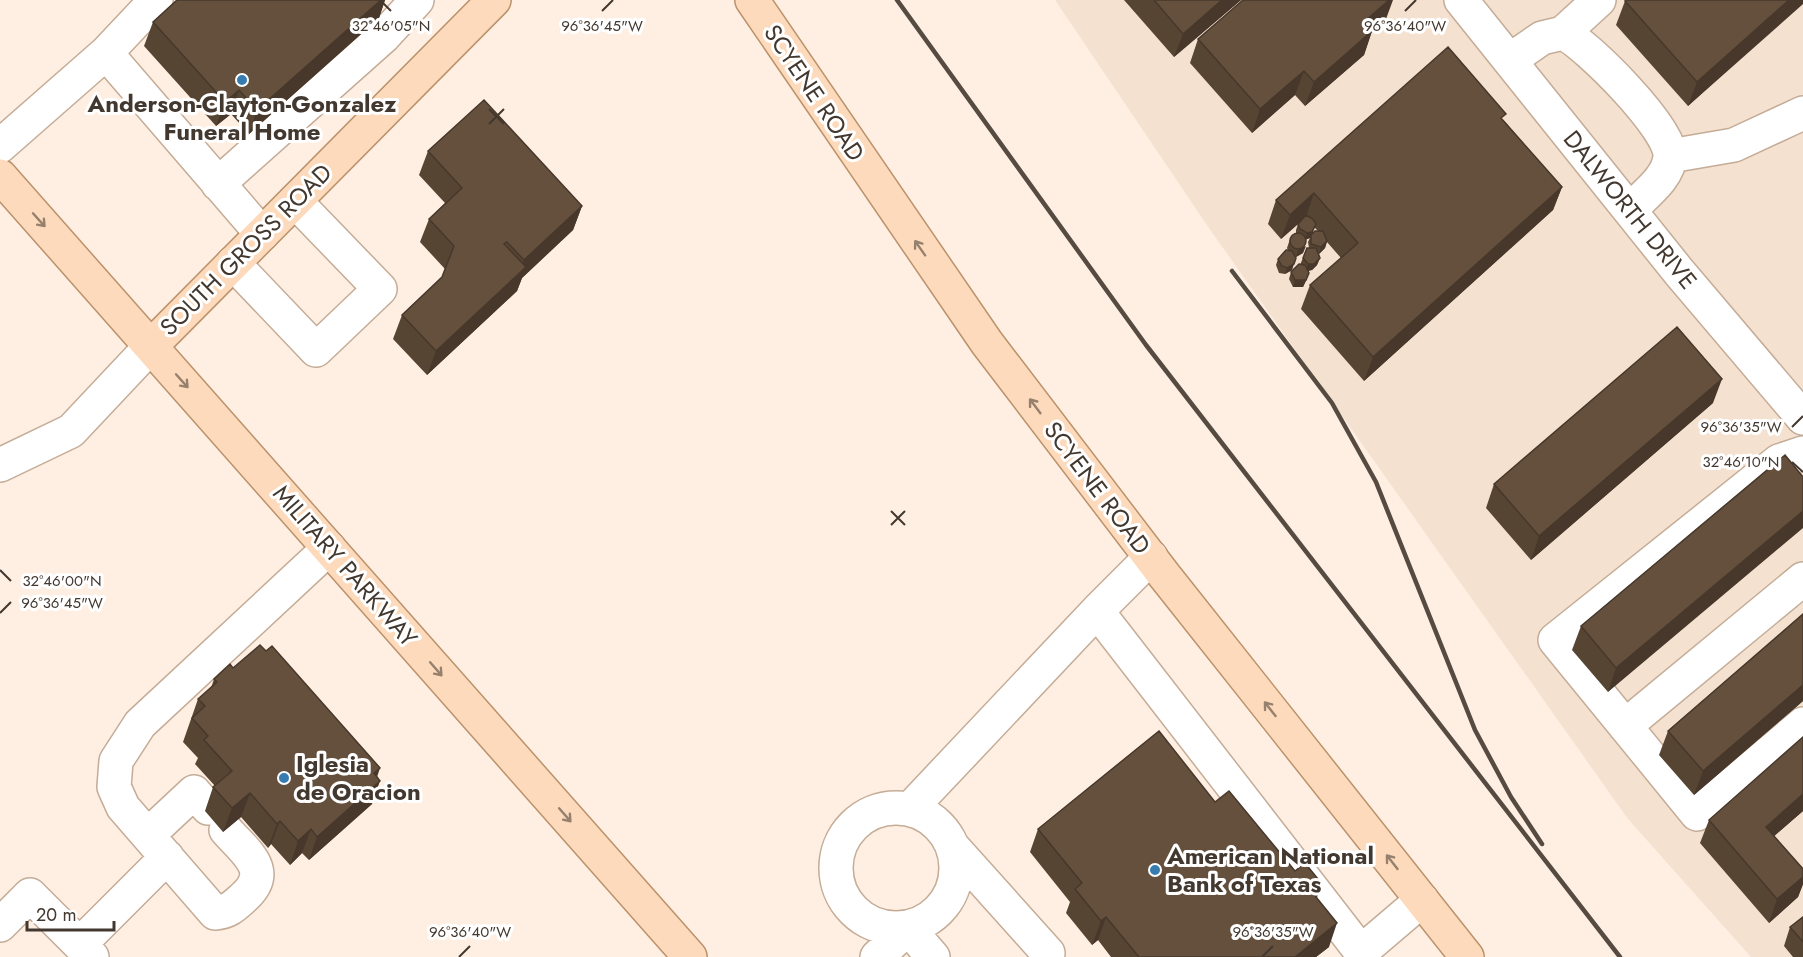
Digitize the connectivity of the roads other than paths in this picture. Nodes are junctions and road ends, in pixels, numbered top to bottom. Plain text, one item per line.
1 (156, 0) edge
2 (494, 0) edge
3 (752, 0) edge
4 (1461, 0) edge
5 (1599, 0) edge
6 (415, 2) edge
7 (1563, 33) junction
8 (106, 53) junction
9 (1510, 60) junction
10 (1803, 113) edge
11 (0, 146) edge
12 (1670, 156) junction
13 (0, 176) edge
14 (218, 184) junction
15 (295, 201) junction
16 (1630, 210) junction
17 (262, 234) junction
18 (233, 263) junction
19 (151, 346) junction
20 (1803, 418) edge
21 (4, 458) edge
22 (1799, 461) edge
23 (329, 548) junction
24 (1151, 557) junction
25 (1803, 579) edge
26 (1096, 612) junction
27 (1803, 724) edge
28 (1625, 726) junction
29 (910, 809) junction
30 (157, 846) junction
31 (952, 846) junction
32 (1422, 900) junction
33 (0, 926) edge
34 (908, 928) junction
35 (86, 951) edge
36 (1363, 954) edge
37 (1048, 956) edge
38 (690, 957) edge
39 (877, 957) edge
40 (933, 957) edge
41 (1466, 957) edge

1 - 8 street
2 - 15 main road, SOUTH GROSS ROAD
24 -> 3 main road, SCYENE ROAD
4 - 9 street, DALWORTH DRIVE
5 - 7 street
6 - 14 street
7 - 9 street
7 - 12 street
8 - 11 street
8 - 14 street
9 - 16 street, DALWORTH DRIVE
10 - 12 street
12 - 16 street
13 -> 19 main road, MILITARY PARKWAY
14 - 17 street
15 - 17 main road, SOUTH GROSS ROAD
15 - 18 street
16 - 20 street, DALWORTH DRIVE
17 - 18 main road, SOUTH GROSS ROAD
18 - 19 main road, SOUTH GROSS ROAD
19 - 21 street
19 -> 23 main road, MILITARY PARKWAY
22 - 28 street
23 - 30 street
23 -> 38 main road, MILITARY PARKWAY
24 - 26 street
32 -> 24 main road, SCYENE ROAD
25 - 28 street
26 - 29 street
26 - 36 street
27 - 28 street
29 - 31 street
29 - 34 street
30 - 30 street
30 - 35 street
31 - 34 street
31 - 37 street
32 - 36 street
32 - 41 main road, SCYENE ROAD
33 - 35 street
34 - 39 street
34 - 40 street

